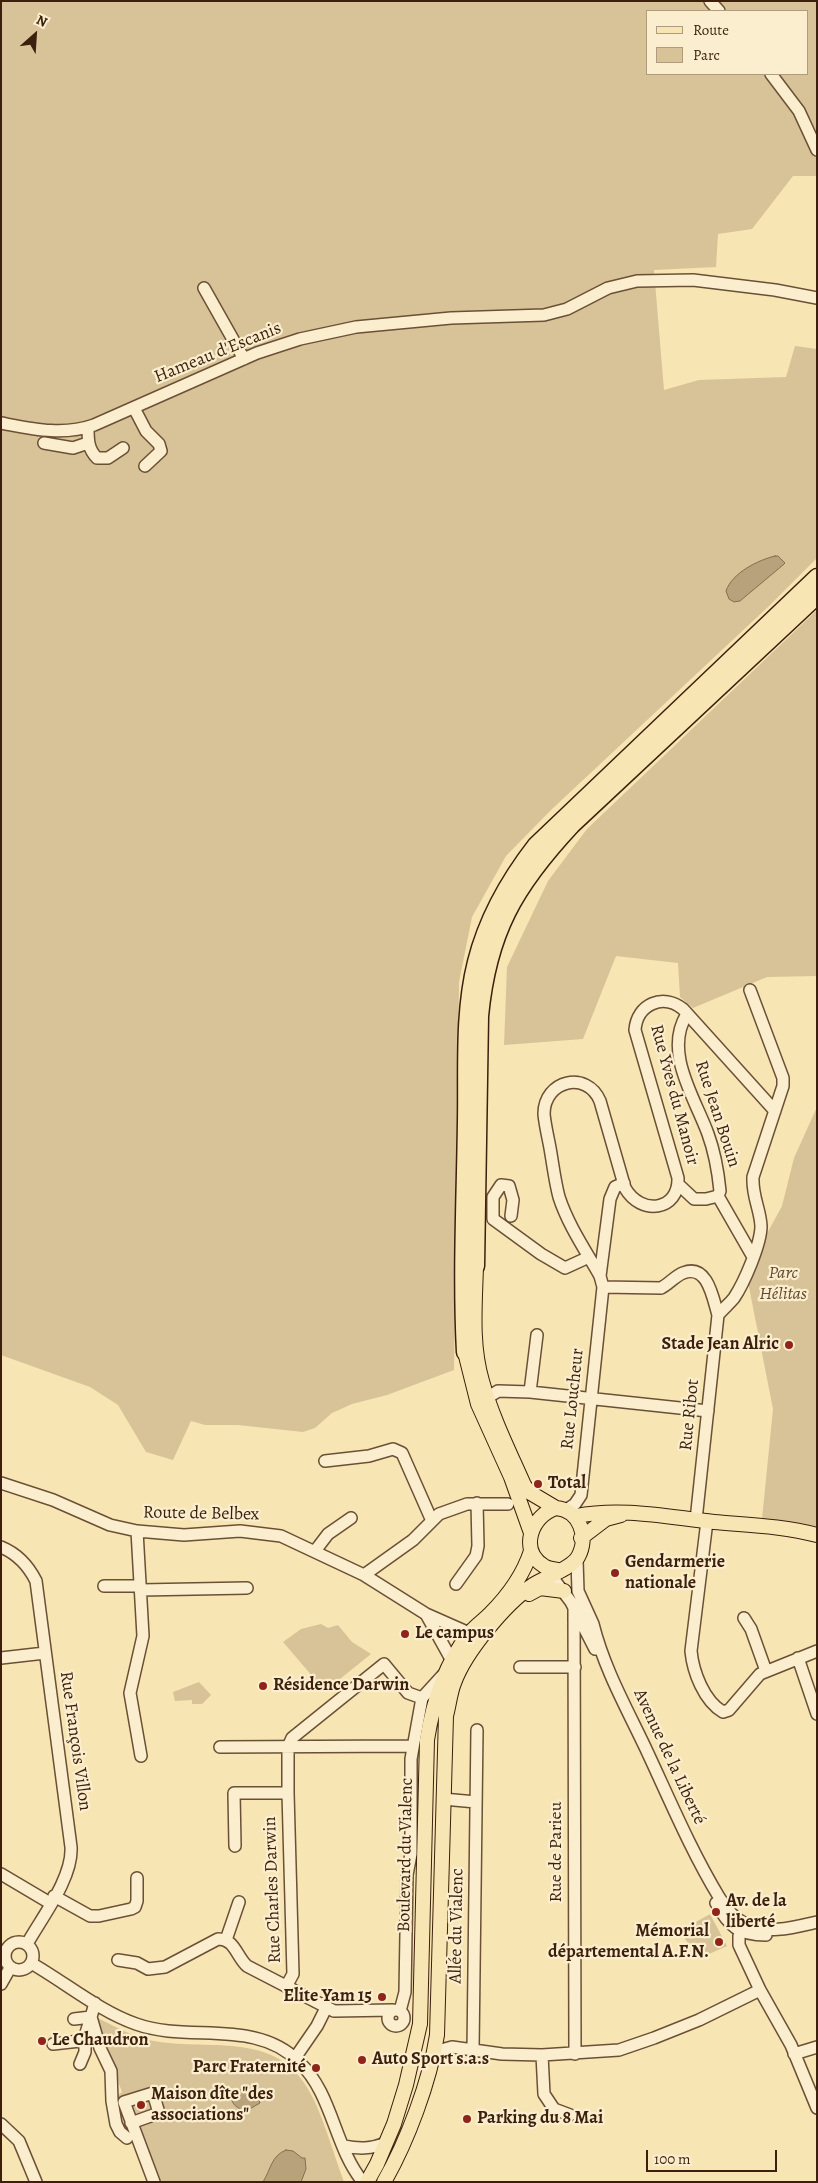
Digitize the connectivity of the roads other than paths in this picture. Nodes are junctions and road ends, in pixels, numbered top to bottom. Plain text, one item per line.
1 (772, 75) edge
2 (817, 150) edge
3 (204, 288) dead end
4 (817, 298) edge
5 (244, 359) junction
6 (134, 408) junction
7 (1, 423) edge
8 (88, 427) junction
9 (44, 443) dead end
10 (88, 443) junction
11 (123, 448) dead end
12 (145, 466) dead end
13 (817, 577) edge
14 (817, 596) edge
15 (750, 990) dead end
16 (687, 1014) junction
17 (775, 1111) junction
18 (624, 1183) junction
19 (678, 1184) junction
20 (718, 1196) junction
21 (511, 1216) dead end
22 (589, 1256) junction
23 (753, 1256) junction
24 (476, 1266) joint
25 (601, 1281) junction
26 (718, 1315) junction
27 (536, 1335) dead end
28 (465, 1352) joint
29 (530, 1392) junction
30 (487, 1398) junction
31 (591, 1400) junction
32 (708, 1411) junction
33 (324, 1461) dead end
34 (1, 1483) edge
35 (477, 1503) junction
36 (508, 1504) dead end
37 (566, 1511) junction
38 (631, 1512) junction
39 (351, 1518) dead end
40 (701, 1520) junction
41 (432, 1521) junction
42 (137, 1532) junction
43 (530, 1533) junction
44 (817, 1535) edge
45 (581, 1538) junction
46 (1, 1548) edge
47 (315, 1551) junction
48 (531, 1551) junction
49 (576, 1560) junction
50 (551, 1570) junction
51 (364, 1575) junction
52 (456, 1584) dead end
53 (104, 1586) dead end
54 (140, 1588) junction
55 (247, 1588) dead end
56 (564, 1591) junction
57 (511, 1605) junction
58 (574, 1607) junction
59 (426, 1614) junction
60 (744, 1618) dead end
61 (590, 1630) junction
62 (469, 1634) junction
63 (817, 1650) edge
64 (575, 1651) junction
65 (45, 1652) junction
66 (1, 1658) edge
67 (798, 1658) junction
68 (451, 1659) junction
69 (575, 1666) junction
70 (520, 1667) dead end
71 (766, 1670) junction
72 (443, 1676) junction
73 (422, 1698) junction
74 (817, 1714) edge
75 (477, 1730) dead end
76 (412, 1746) junction
77 (220, 1747) dead end
78 (288, 1747) junction
79 (141, 1756) dead end
80 (288, 1793) junction
81 (443, 1799) junction
82 (476, 1802) junction
83 (411, 1819) junction
84 (235, 1846) dead end
85 (421, 1855) junction
86 (703, 1869) junction
87 (1, 1874) edge
88 (137, 1878) dead end
89 (52, 1900) junction
90 (238, 1902) dead end
91 (719, 1909) junction
92 (817, 1922) edge
93 (743, 1928) junction
94 (226, 1940) junction
95 (27, 1944) junction
96 (739, 1945) junction
97 (4, 1947) edge
98 (118, 1960) dead end
99 (31, 1963) junction
100 (10, 1968) junction
101 (1, 1984) edge
102 (287, 1986) junction
103 (760, 1990) junction
104 (95, 2003) junction
105 (326, 2008) junction
106 (397, 2010) junction
107 (348, 2011) junction
108 (91, 2017) junction
109 (74, 2019) dead end
110 (437, 2035) junction
111 (85, 2040) junction
112 (53, 2044) dead end
113 (452, 2047) junction
114 (817, 2047) edge
115 (473, 2050) junction
116 (434, 2052) junction
117 (575, 2054) junction
118 (794, 2054) junction
119 (542, 2055) junction
120 (104, 2056) junction
121 (296, 2058) junction
122 (80, 2064) dead end
123 (817, 2108) edge
124 (570, 2114) dead end
125 (131, 2123) dead end
126 (1, 2124) edge
127 (127, 2138) dead end
128 (386, 2143) junction
129 (344, 2146) junction
130 (36, 2182) edge
131 (154, 2182) edge
132 (365, 2182) edge
133 (384, 2182) edge

1 - 2 street
3 - 5 street
4 - 5 street, Hameau d'Escanis
5 - 6 street, Hameau d'Escanis
6 - 8 street, Hameau d'Escanis
6 - 12 street
7 - 8 street, Hameau d'Escanis
8 - 10 street
9 - 10 street
10 - 11 street
13 - 28 highway
14 - 24 highway
15 - 17 street
16 - 17 street, Rue Yves du Manoir
16 - 19 street, Rue Yves du Manoir
16 - 20 street, Rue Jean Bouin
17 - 23 street
18 - 19 street, Rue Yves du Manoir
18 - 22 street, Rue Yves du Manoir
18 - 25 street, Rue Loucheur
19 - 20 street
20 - 23 street
21 - 22 street
22 - 25 street, Rue Yves du Manoir
23 - 26 street
24 - 30 main road
25 - 26 street
25 - 31 street, Rue Loucheur
26 - 32 street, Rue Ribot
27 - 29 street
28 - 43 main road
29 - 30 street
29 - 31 street
30 - 37 main road
31 - 32 street
31 - 37 street, Rue Loucheur
32 - 40 street, Rue Ribot
33 - 41 street
34 - 42 street, Route de Belbex
35 - 36 street
35 - 41 street
35 - 52 street
37 - 38 main road
37 - 43 main road
37 - 45 main road
38 - 40 main road
38 - 45 main road
39 - 47 street
40 - 44 main road
40 - 71 street, Rue Ribot
41 - 51 street
42 - 47 street, Route de Belbex
42 - 54 street
43 - 48 main road
45 - 49 main road
46 - 65 street, Rue François Villon
47 - 51 street, Route de Belbex
48 - 50 main road
48 - 62 main road, Boulevard du Vialenc
49 - 50 main road
49 - 61 street, Avenue de la Liberté
50 - 56 street, Avenue de la Liberté
50 - 57 main road, Boulevard du Vialenc
51 - 59 street, Route de Belbex
53 - 54 street
54 - 55 street
54 - 79 street
56 - 57 main road
56 - 58 street, Avenue de la Liberté
57 - 81 main road, Boulevard du Vialenc
58 - 61 street, Avenue de la Liberté
58 - 64 street, Rue de Parieu
59 - 62 street, Route de Belbex
59 - 68 street, Route de Belbex
60 - 71 street
61 - 64 street
61 - 86 street, Avenue de la Liberté
62 - 68 main road, Boulevard du Vialenc
63 - 67 street
64 - 69 street, Rue de Parieu
65 - 66 street
65 - 89 street, Rue François Villon
67 - 71 street
67 - 74 street
68 - 72 main road, Boulevard du Vialenc
69 - 70 street
69 - 117 street, Rue de Parieu
72 - 73 street
72 - 85 main road, Boulevard du Vialenc
73 - 76 street
73 - 78 street
75 - 82 street, Allée du Vialenc
76 - 78 street
76 - 83 street
77 - 78 street
78 - 80 street, Rue Charles Darwin
80 - 84 street, Rue Charles Darwin
80 - 102 street, Rue Charles Darwin
81 - 82 street
81 - 110 main road, Boulevard du Vialenc
82 - 115 street, Allée du Vialenc
83 - 85 street
83 - 106 street
85 - 128 main road, Boulevard du Vialenc
86 - 91 street, Avenue de la Liberté
86 - 93 street, Avenue de la Liberté
87 - 89 street
88 - 89 street
89 - 95 street, Rue François Villon
90 - 94 street
91 - 93 street, Avenue de la Liberté
91 - 96 street, Avenue de la Liberté
92 - 93 street
93 - 96 street
94 - 98 street
94 - 102 street
95 - 97 street
95 - 99 street
96 - 103 street, Avenue de la Liberté
97 - 100 street
99 - 100 street
99 - 104 street
100 - 101 street
102 - 105 street
103 - 117 street
103 - 118 street, Avenue de la Liberté
104 - 108 street
104 - 121 street
105 - 107 street
105 - 121 street
106 - 107 street
106 - 107 street
108 - 109 street
108 - 111 street
108 - 120 street
110 - 113 street
110 - 116 main road, Boulevard du Vialenc
111 - 112 street
111 - 120 street
111 - 122 street
113 - 115 street
113 - 116 street
114 - 118 street
115 - 119 street
116 - 133 main road, Boulevard du Vialenc
117 - 119 street
118 - 123 street, Avenue de la Liberté
119 - 124 street
120 - 127 street
121 - 129 street
125 - 131 street
126 - 130 street
128 - 129 street
128 - 132 main road, Boulevard du Vialenc
129 - 132 street

